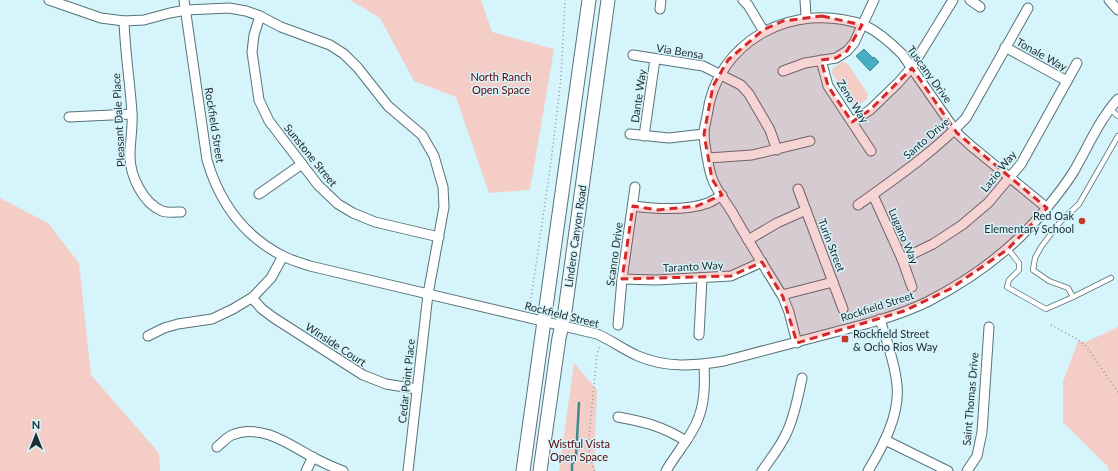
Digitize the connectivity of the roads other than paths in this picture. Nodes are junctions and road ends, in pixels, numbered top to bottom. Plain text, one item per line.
1 (49, 0) edge
2 (184, 0) edge
3 (589, 0) edge
4 (608, 0) edge
5 (743, 0) edge
6 (805, 0) edge
7 (874, 0) edge
8 (953, 0) edge
9 (970, 0) edge
10 (1109, 0) edge
11 (980, 6) dead end
12 (1028, 8) dead end
13 (186, 10) junction
14 (1118, 10) edge
15 (260, 16) junction
16 (806, 16) junction
17 (124, 21) junction
18 (862, 25) junction
19 (762, 30) junction
20 (1005, 47) junction
21 (633, 55) dead end
22 (655, 58) junction
23 (821, 60) junction
24 (1078, 62) dead end
25 (912, 68) junction
26 (783, 71) dead end
27 (720, 73) junction
28 (1067, 81) junction
29 (1118, 99) edge
30 (1109, 109) junction
31 (132, 114) junction
32 (1118, 116) edge
33 (69, 117) dead end
34 (852, 122) junction
35 (955, 130) junction
36 (630, 134) dead end
37 (704, 134) junction
38 (644, 136) junction
39 (1118, 136) edge
40 (810, 141) dead end
41 (776, 150) junction
42 (871, 151) dead end
43 (708, 158) junction
44 (302, 164) junction
45 (1009, 178) junction
46 (636, 187) dead end
47 (798, 188) dead end
48 (259, 194) dead end
49 (722, 195) junction
50 (873, 195) junction
51 (633, 206) junction
52 (858, 206) dead end
53 (1047, 208) junction
54 (806, 210) junction
55 (180, 212) dead end
56 (439, 237) junction
57 (748, 240) junction
58 (1008, 249) junction
59 (283, 256) junction
60 (902, 259) junction
61 (762, 262) junction
62 (702, 278) junction
63 (1111, 278) dead end
64 (622, 279) junction
65 (833, 282) junction
66 (912, 287) dead end
67 (428, 294) junction
68 (782, 296) junction
69 (1073, 297) junction
70 (252, 298) junction
71 (843, 309) dead end
72 (880, 319) junction
73 (544, 322) junction
74 (618, 325) dead end
75 (562, 326) junction
76 (990, 327) dead end
77 (699, 335) dead end
78 (148, 336) dead end
79 (797, 343) junction
80 (704, 364) junction
81 (802, 378) dead end
82 (417, 388) junction
83 (618, 417) dead end
84 (885, 440) junction
85 (686, 442) junction
86 (217, 447) dead end
87 (313, 457) junction
88 (306, 471) edge
89 (343, 471) edge
90 (408, 471) edge
91 (523, 471) edge
92 (540, 471) edge
93 (666, 471) edge
94 (762, 471) edge
95 (868, 471) edge
96 (948, 471) edge
97 (967, 471) edge

1 - 17 street, Cedar Point Place
2 - 13 street, Rockfield Street
3 - 73 main road, Lindero Canyon Road
4 - 75 main road, Lindero Canyon Road
5 - 19 street
6 - 16 street
7 - 18 street
8 - 25 street
9 - 11 street
10 - 14 street
12 - 20 street, Santo Drive
13 - 15 street, Cedar Point Place
13 - 17 street, Cedar Point Place
13 - 59 street, Rockfield Street
15 - 44 street, Sunstone Street
15 - 56 street, Cedar Point Place
16 - 18 street, Tuscany Drive
16 - 19 street, Tuscany Drive
17 - 31 street, Pleasant Dale Place
18 - 23 street
18 - 25 street, Tuscany Drive
19 - 27 street, Tuscany Drive
20 - 28 street, Tonale Way
20 - 35 street, Santo Drive
21 - 22 street, Via Bensa
22 - 27 street, Via Bensa
22 - 38 street, Dante Way
23 - 26 street
23 - 34 street, Zeno Way
24 - 28 street, Lazio Way
25 - 34 street
25 - 35 street, Tuscany Drive
27 - 37 street, Tuscany Drive
27 - 41 street, Via Bensa
28 - 45 street, Lazio Way
29 - 30 street, Rockfield Street
30 - 32 lane
30 - 53 street, Rockfield Street
31 - 33 street
31 - 55 street, Pleasant Dale Place
34 - 42 street, Zeno Way
35 - 45 street, Tuscany Drive
35 - 50 street, Santo Drive
36 - 38 street
37 - 38 street
37 - 43 street, Tuscany Drive
39 - 69 lane
40 - 41 street
41 - 43 street
43 - 49 street, Tuscany Drive
44 - 48 street
44 - 56 street, Sunstone Street
45 - 53 street, Tuscany Drive
45 - 60 street, Lazio Way
46 - 51 street, Scanno Drive
47 - 54 street, Turin Street
49 - 51 street
49 - 57 street, Tuscany Drive
50 - 52 street, Santo Drive
50 - 60 street, Lugano Way
51 - 64 street, Scanno Drive
53 - 58 street, Rockfield Street
54 - 57 street
54 - 65 street, Turin Street
56 - 67 street, Cedar Point Place
57 - 61 street, Tuscany Drive
58 - 69 lane
58 - 72 street, Rockfield Street
59 - 67 street, Rockfield Street
59 - 70 street
60 - 66 street, Lugano Way
61 - 62 street, Taranto Way
61 - 68 street, Tuscany Drive
62 - 64 street, Taranto Way
62 - 77 street
63 - 69 lane
64 - 74 street, Scanno Drive
65 - 68 street
65 - 71 street, Turin Street
67 - 73 street, Rockfield Street
67 - 82 street, Cedar Point Place
68 - 79 street, Tuscany Drive
70 - 78 street
70 - 82 street, Winside Court
72 - 79 street, Rockfield Street
72 - 84 street
73 - 75 street, Rockfield Street
73 - 91 main road, Lindero Canyon Road
75 - 80 street, Rockfield Street
75 - 92 main road, Lindero Canyon Road
76 - 97 street, Saint Thomas Drive
79 - 80 street, Rockfield Street
80 - 85 street
81 - 94 street
82 - 90 street, Cedar Point Place
83 - 85 street
84 - 95 street
84 - 96 street
85 - 93 street
86 - 87 street
87 - 88 street
87 - 89 street

